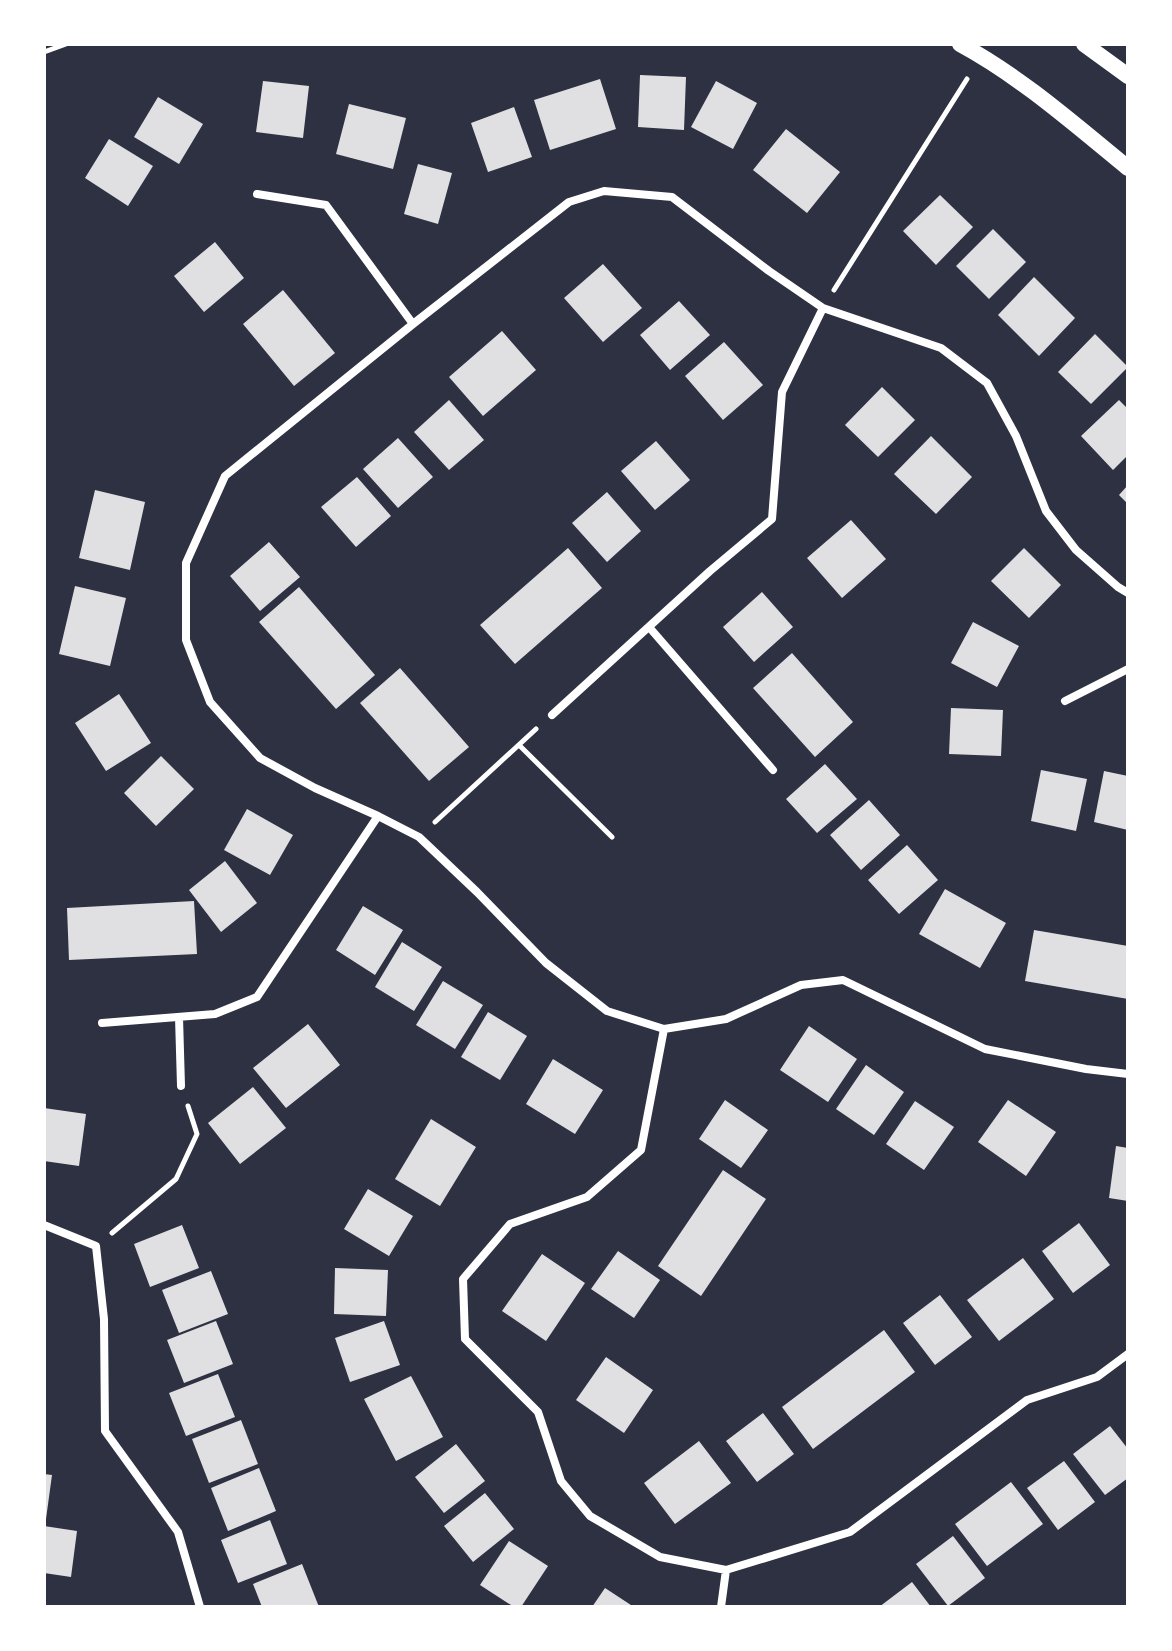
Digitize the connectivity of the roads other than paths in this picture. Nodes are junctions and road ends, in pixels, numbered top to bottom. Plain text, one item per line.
1 (960, 44) edge
2 (1084, 44) edge
3 (1128, 76) edge
4 (1128, 168) edge
5 (257, 194) dead end
6 (823, 308) junction
7 (413, 324) junction
8 (1128, 593) edge
9 (649, 627) junction
10 (1128, 669) edge
11 (1065, 701) dead end
12 (552, 715) road end
13 (773, 770) dead end
14 (378, 816) junction
15 (179, 1017) junction
16 (102, 1023) dead end
17 (664, 1029) junction
18 (1128, 1074) edge
19 (181, 1086) road end
20 (44, 1225) edge
21 (1128, 1354) edge
22 (726, 1570) junction
23 (200, 1607) edge
24 (721, 1607) edge

1 - 4 main road
2 - 3 main road
5 - 7 street
6 - 7 street
6 - 8 street
6 - 9 street
7 - 14 street
9 - 12 street
9 - 13 street
10 - 11 street
14 - 15 street
14 - 17 street
15 - 16 street
15 - 19 street
17 - 18 street
17 - 22 street
20 - 23 street
21 - 22 street
22 - 24 street

